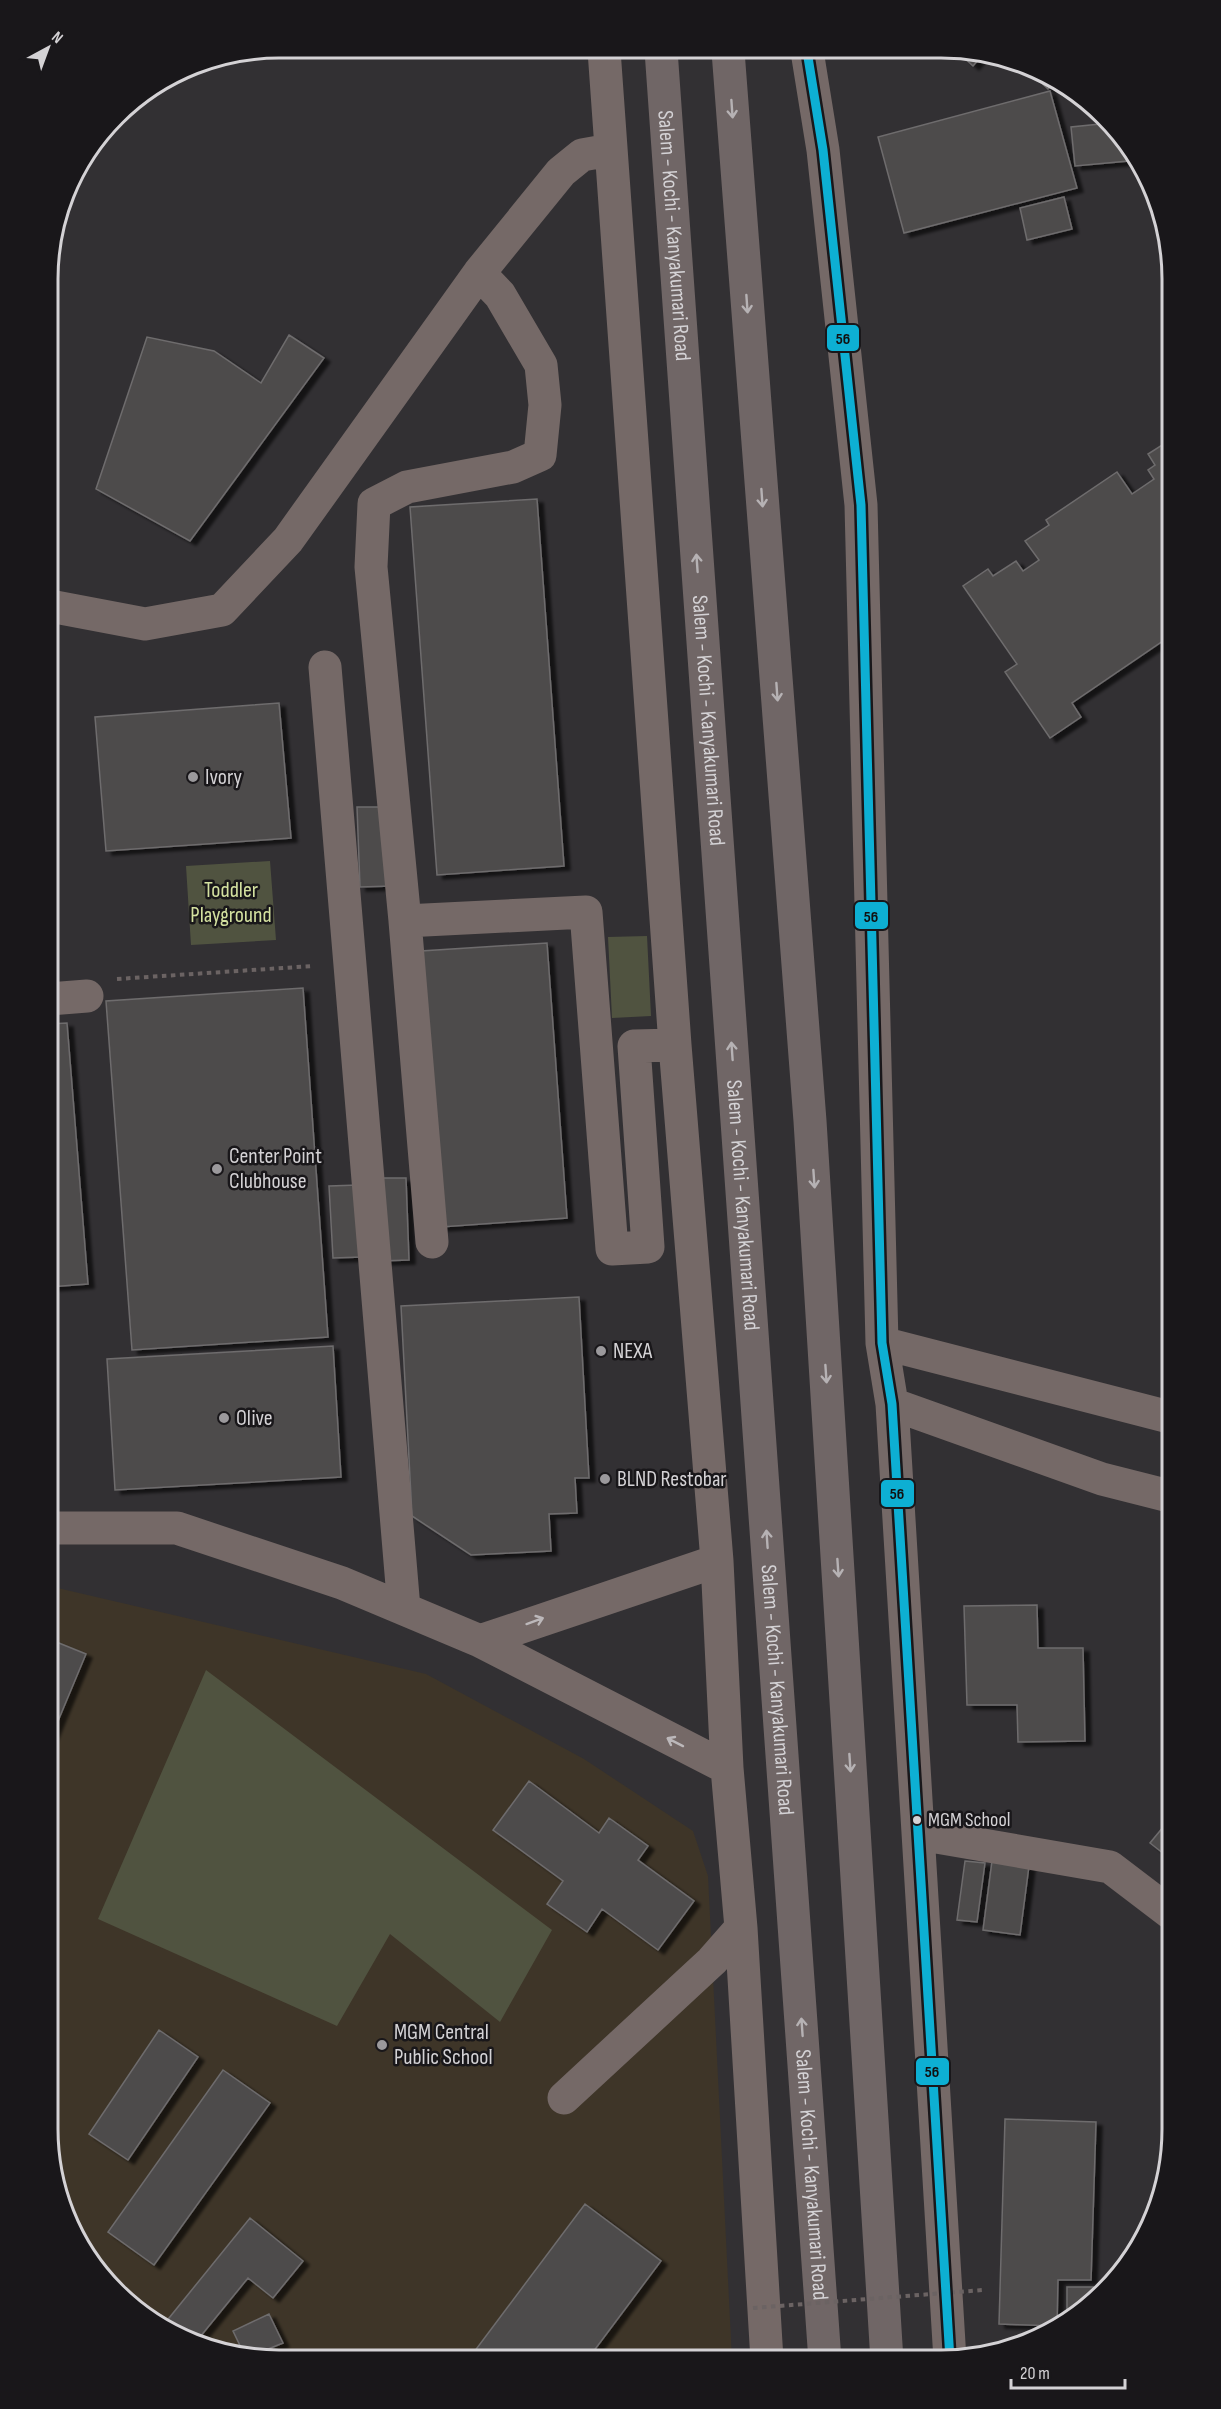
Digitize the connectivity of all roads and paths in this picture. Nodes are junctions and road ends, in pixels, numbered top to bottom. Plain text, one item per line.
1 (604, 58) edge
2 (662, 58) edge
3 (729, 58) edge
4 (808, 58) edge
5 (610, 150) junction
6 (479, 273) junction
7 (58, 608) edge
8 (325, 668) dead end
9 (405, 921) junction
10 (350, 963) junction
11 (87, 996) joint
12 (58, 998) edge
13 (675, 1045) junction
14 (432, 1242) dead end
15 (882, 1343) junction
16 (892, 1404) junction
17 (1162, 1415) edge
18 (1162, 1494) edge
19 (58, 1528) edge
20 (717, 1561) junction
21 (404, 1609) junction
22 (480, 1641) junction
23 (727, 1768) junction
24 (919, 1834) junction
25 (1162, 1906) edge
26 (741, 1928) junction
27 (564, 2098) dead end
28 (982, 2290) dead end
29 (753, 2308) dead end
30 (766, 2350) edge
31 (824, 2350) edge
32 (886, 2350) edge
33 (949, 2350) edge

1 - 5 street
31 -> 2 highway, Salem - Kochi - Kanyakumari Road
3 -> 32 highway
4 - 15 street
5 - 6 street
5 - 13 street
6 - 7 street
6 - 9 street
8 - 10 street
9 - 13 street
9 - 14 street
10 - 11 path
10 - 21 street
11 - 12 street
13 - 20 street
15 - 16 street
15 - 17 street
16 - 18 street
16 - 24 street
19 - 21 street
22 -> 20 street
20 - 23 street
21 - 22 street
23 -> 22 street
23 - 26 street
24 - 25 street
24 - 33 street
26 - 27 street
26 - 30 street
28 - 29 path, bridge

